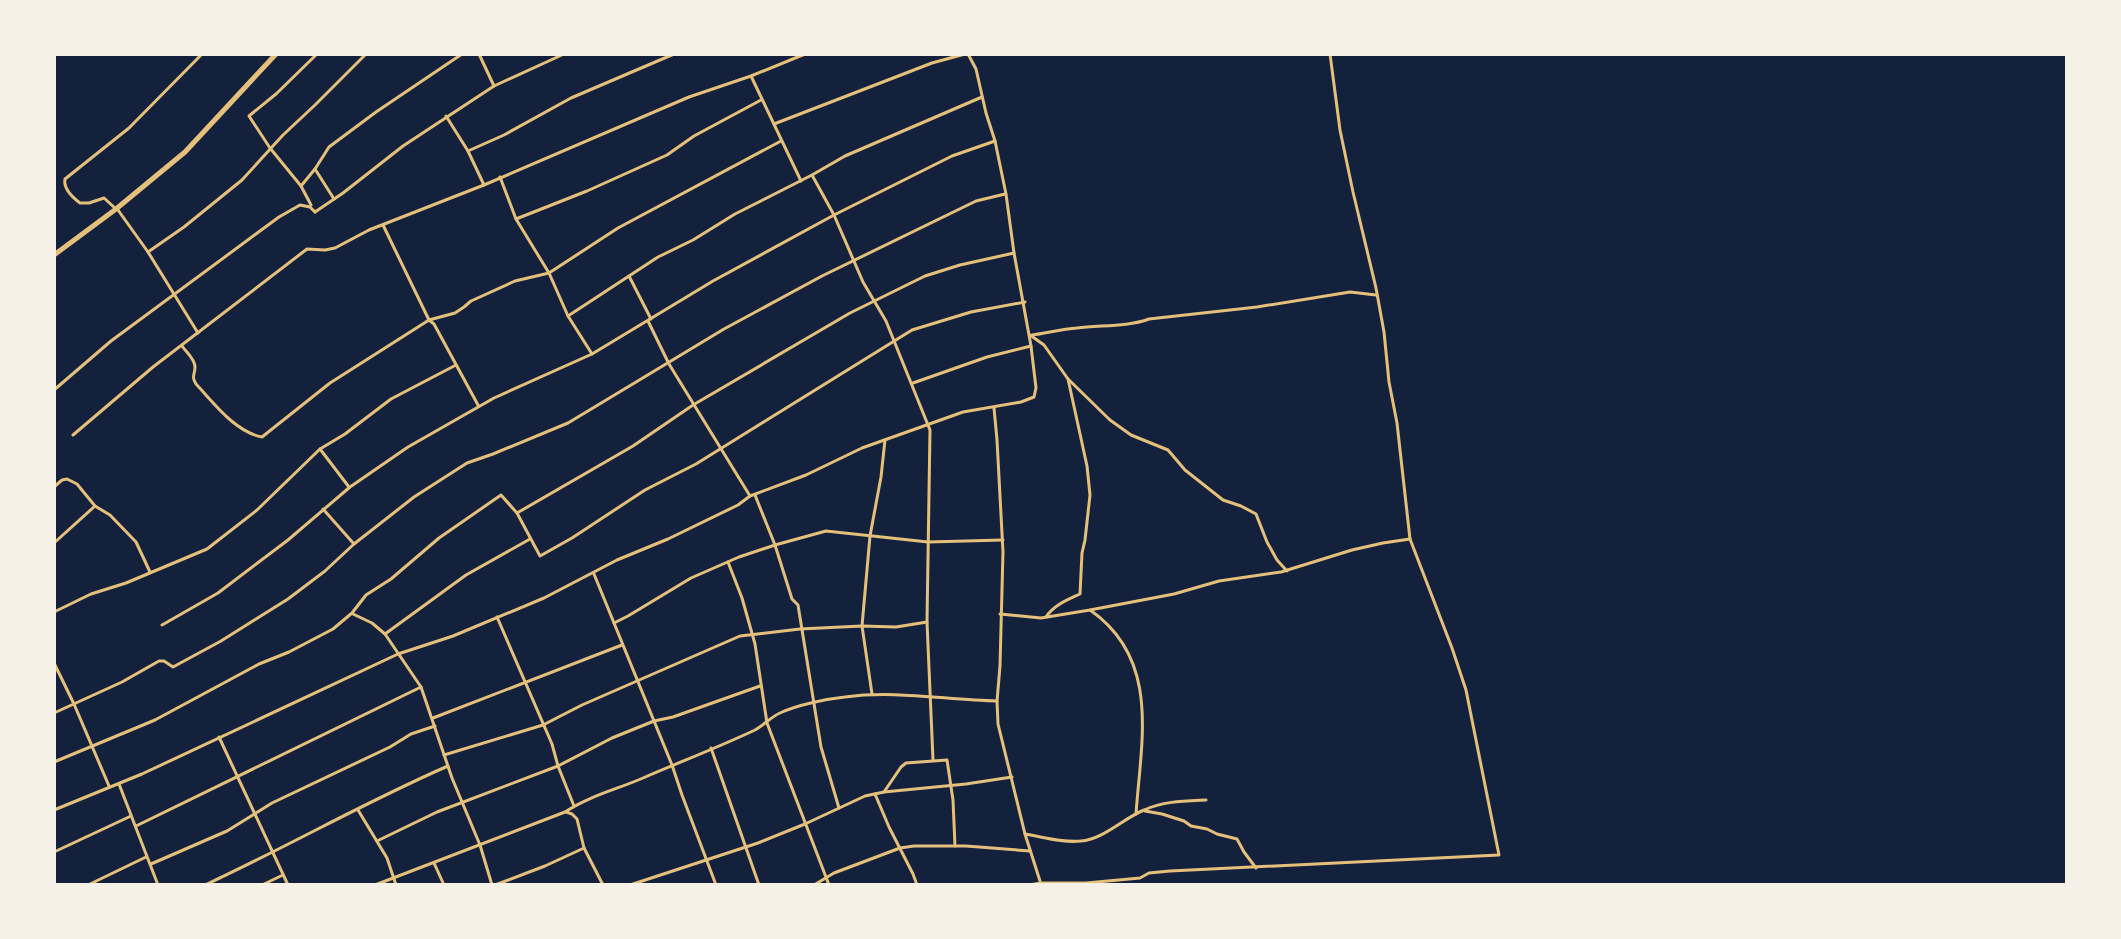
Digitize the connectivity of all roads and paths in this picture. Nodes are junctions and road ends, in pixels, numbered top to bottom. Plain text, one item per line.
1 (202, 54) edge
2 (276, 54) edge
3 (317, 54) edge
4 (366, 54) edge
5 (462, 54) edge
6 (479, 54) edge
7 (564, 54) edge
8 (674, 54) edge
9 (780, 54) edge
10 (805, 54) edge
11 (966, 54) edge
12 (1330, 54) edge
13 (783, 63) junction
14 (751, 76) junction
15 (494, 86) junction
16 (982, 97) junction
17 (761, 100) junction
18 (446, 116) junction
19 (774, 124) junction
20 (781, 141) junction
21 (995, 141) junction
22 (270, 148) junction
23 (468, 151) junction
24 (315, 169) junction
25 (812, 175) junction
26 (500, 177) junction
27 (801, 181) junction
28 (484, 185) junction
29 (301, 186) junction
30 (1006, 194) junction
31 (334, 199) junction
32 (116, 208) junction
33 (315, 212) junction
34 (834, 215) junction
35 (516, 219) junction
36 (383, 225) junction
37 (148, 252) junction
38 (1014, 253) junction
39 (54, 255) edge
40 (854, 259) junction
41 (549, 273) junction
42 (629, 276) junction
43 (174, 294) junction
44 (1376, 295) junction
45 (874, 302) junction
46 (1025, 302) junction
47 (568, 316) junction
48 (429, 320) junction
49 (650, 320) junction
50 (198, 333) junction
51 (1030, 335) junction
52 (895, 341) junction
53 (182, 346) junction
54 (1031, 346) junction
55 (592, 354) junction
56 (669, 364) junction
57 (456, 365) junction
58 (1068, 379) junction
59 (912, 383) junction
60 (54, 390) edge
61 (693, 405) junction
62 (479, 406) junction
63 (994, 408) junction
64 (928, 424) junction
65 (73, 435) dead end
66 (885, 440) junction
67 (320, 449) junction
68 (720, 449) junction
69 (54, 487) edge
70 (350, 487) junction
71 (752, 496) junction
72 (95, 506) junction
73 (323, 509) junction
74 (517, 513) junction
75 (870, 536) junction
76 (530, 539) junction
77 (1410, 539) junction
78 (1003, 540) junction
79 (928, 542) junction
80 (54, 543) edge
81 (354, 544) junction
82 (775, 545) junction
83 (728, 562) junction
84 (1287, 571) junction
85 (150, 572) junction
86 (594, 574) junction
87 (1090, 610) junction
88 (54, 612) edge
89 (352, 613) junction
90 (1000, 614) junction
91 (497, 617) junction
92 (1046, 617) junction
93 (927, 622) junction
94 (614, 623) junction
95 (162, 625) dead end
96 (862, 626) junction
97 (800, 629) junction
98 (385, 634) junction
99 (751, 635) junction
100 (622, 645) junction
101 (398, 654) junction
102 (54, 664) edge
103 (638, 681) junction
104 (526, 683) junction
105 (760, 686) junction
106 (421, 687) junction
107 (872, 694) junction
108 (930, 696) junction
109 (997, 701) junction
110 (74, 704) junction
111 (812, 704) junction
112 (54, 713) edge
113 (433, 718) junction
114 (654, 721) junction
115 (767, 723) junction
116 (543, 725) junction
117 (435, 726) junction
118 (219, 737) junction
119 (92, 746) junction
120 (711, 748) junction
121 (444, 755) junction
122 (933, 760) junction
123 (54, 762) edge
124 (672, 765) junction
125 (448, 766) junction
126 (558, 766) junction
127 (236, 776) junction
128 (1012, 777) junction
129 (119, 783) junction
130 (109, 786) junction
131 (950, 786) junction
132 (884, 792) junction
133 (874, 793) junction
134 (1206, 800) dead end
135 (462, 803) junction
136 (574, 806) junction
137 (839, 808) junction
138 (54, 810) edge
139 (358, 810) junction
140 (1141, 811) junction
141 (565, 812) junction
142 (253, 813) junction
143 (1136, 814) junction
144 (131, 816) junction
145 (805, 824) junction
146 (136, 826) junction
147 (1025, 834) junction
148 (377, 841) junction
149 (480, 845) junction
150 (745, 847) junction
151 (955, 847) junction
152 (584, 848) junction
153 (900, 848) junction
154 (1030, 851) junction
155 (54, 852) edge
156 (272, 852) junction
157 (146, 857) junction
158 (707, 861) junction
159 (434, 863) junction
160 (151, 864) junction
161 (1257, 868) junction
162 (283, 875) junction
163 (394, 877) junction
164 (826, 879) junction
165 (1041, 884) edge
166 (88, 885) edge
167 (158, 885) edge
168 (205, 885) edge
169 (262, 885) edge
170 (288, 885) edge
171 (375, 885) edge
172 (396, 885) edge
173 (444, 885) edge
174 (494, 885) edge
175 (603, 885) edge
176 (630, 885) edge
177 (716, 885) edge
178 (759, 885) edge
179 (814, 885) edge
180 (829, 885) edge
181 (917, 885) edge
182 (1029, 885) edge

1 - 32 street
2 - 32 highway
3 - 22 street
4 - 22 street
5 - 24 street
6 - 15 street
7 - 15 street
8 - 23 street
9 - 13 street
10 - 13 street
11 - 16 street
11 - 19 street
12 - 44 street
13 - 14 street
14 - 17 street
14 - 26 street
15 - 18 street
16 - 21 street
16 - 25 street
17 - 19 street
17 - 35 street
18 - 23 street
18 - 31 street
19 - 20 street
20 - 27 street
20 - 41 street
21 - 30 street
21 - 34 street
22 - 29 street
22 - 37 street
23 - 28 street
24 - 29 street
24 - 31 street
25 - 27 street
25 - 34 street
26 - 28 street
26 - 35 street
27 - 42 street
28 - 36 street
29 - 33 street
30 - 38 street
30 - 40 street
31 - 33 street
32 - 37 street
32 - 39 highway
33 - 43 street
34 - 40 street
34 - 49 street
35 - 41 street
36 - 48 street
36 - 50 street
37 - 43 street
38 - 45 street
38 - 46 street
40 - 45 street
40 - 56 street
41 - 47 street
41 - 48 street
42 - 47 street
42 - 49 street
43 - 50 street
43 - 60 street
44 - 51 street
44 - 77 street
45 - 52 street
45 - 61 street
46 - 51 street
46 - 52 street
47 - 55 street
48 - 53 street
48 - 57 street
49 - 55 street
49 - 56 street
50 - 53 street
51 - 54 street
51 - 58 street
52 - 59 street
52 - 68 street
53 - 65 street
54 - 59 street
54 - 63 street
55 - 62 street
56 - 61 street
56 - 81 street
57 - 62 street
57 - 67 street
58 - 84 street
58 - 92 street
59 - 64 street
61 - 68 street
61 - 74 street
62 - 70 street
63 - 64 street
63 - 78 street
64 - 66 street
64 - 79 street
66 - 71 street
66 - 75 street
67 - 70 street
67 - 85 street
68 - 71 street
68 - 76 street
69 - 72 street
70 - 73 street
71 - 82 street
71 - 86 street
72 - 80 street
72 - 85 street
73 - 81 street
73 - 95 street
74 - 76 street
74 - 89 street
75 - 79 street
75 - 82 street
75 - 96 street
76 - 98 street
77 - 84 street
77 - 161 street
78 - 79 street
78 - 90 street
79 - 93 street
81 - 110 street
82 - 83 street
82 - 97 street
83 - 94 street
83 - 99 street
84 - 87 street
85 - 88 street
86 - 91 street
86 - 94 street
87 - 92 street
87 - 143 street
89 - 98 street
89 - 119 street
90 - 92 street
90 - 109 street
91 - 101 street
91 - 104 street
93 - 96 street
93 - 108 street
94 - 100 street
96 - 97 street
96 - 107 street
97 - 99 street
97 - 111 street
98 - 101 street
99 - 103 street
99 - 105 street
100 - 103 street
100 - 104 street
101 - 106 street
101 - 118 street
102 - 110 street
103 - 114 street
103 - 116 street
104 - 113 street
104 - 116 street
105 - 114 street
105 - 115 street
106 - 113 street
106 - 127 street
107 - 108 street
107 - 111 street
108 - 109 street
108 - 122 street
109 - 128 street
110 - 112 street
110 - 119 street
111 - 115 street
111 - 137 street
113 - 117 street
114 - 124 street
114 - 126 street
115 - 120 street
115 - 145 street
116 - 121 street
116 - 126 street
117 - 121 street
117 - 142 street
118 - 127 street
118 - 129 street
119 - 123 street
119 - 130 street
120 - 124 street
120 - 150 street
121 - 125 street
122 - 131 street
122 - 132 street
124 - 136 street
124 - 158 street
125 - 135 street
125 - 139 street
126 - 135 street
126 - 136 street
127 - 142 street
127 - 146 street
128 - 131 street
128 - 147 street
129 - 130 street
129 - 144 street
130 - 138 street
131 - 132 street
131 - 151 street
132 - 133 street
133 - 137 street
133 - 153 street
134 - 140 street
135 - 148 street
135 - 149 street
136 - 141 street
137 - 145 street
139 - 148 street
139 - 156 street
140 - 143 street
140 - 161 street
141 - 149 street
141 - 152 street
142 - 156 street
142 - 160 street
143 - 147 street
144 - 146 street
144 - 155 street
145 - 150 street
145 - 164 street
146 - 157 street
147 - 154 street
148 - 163 street
149 - 159 street
149 - 174 street
150 - 158 street
150 - 178 street
151 - 153 street
151 - 154 street
152 - 174 street
152 - 175 street
153 - 164 street
153 - 181 street
154 - 165 street
156 - 162 street
156 - 168 street
157 - 160 street
157 - 166 street
158 - 176 street
158 - 177 street
159 - 163 street
159 - 173 street
160 - 167 street
161 - 165 street
162 - 169 street
162 - 170 street
163 - 171 street
163 - 172 street
164 - 179 street
164 - 180 street
165 - 182 street

